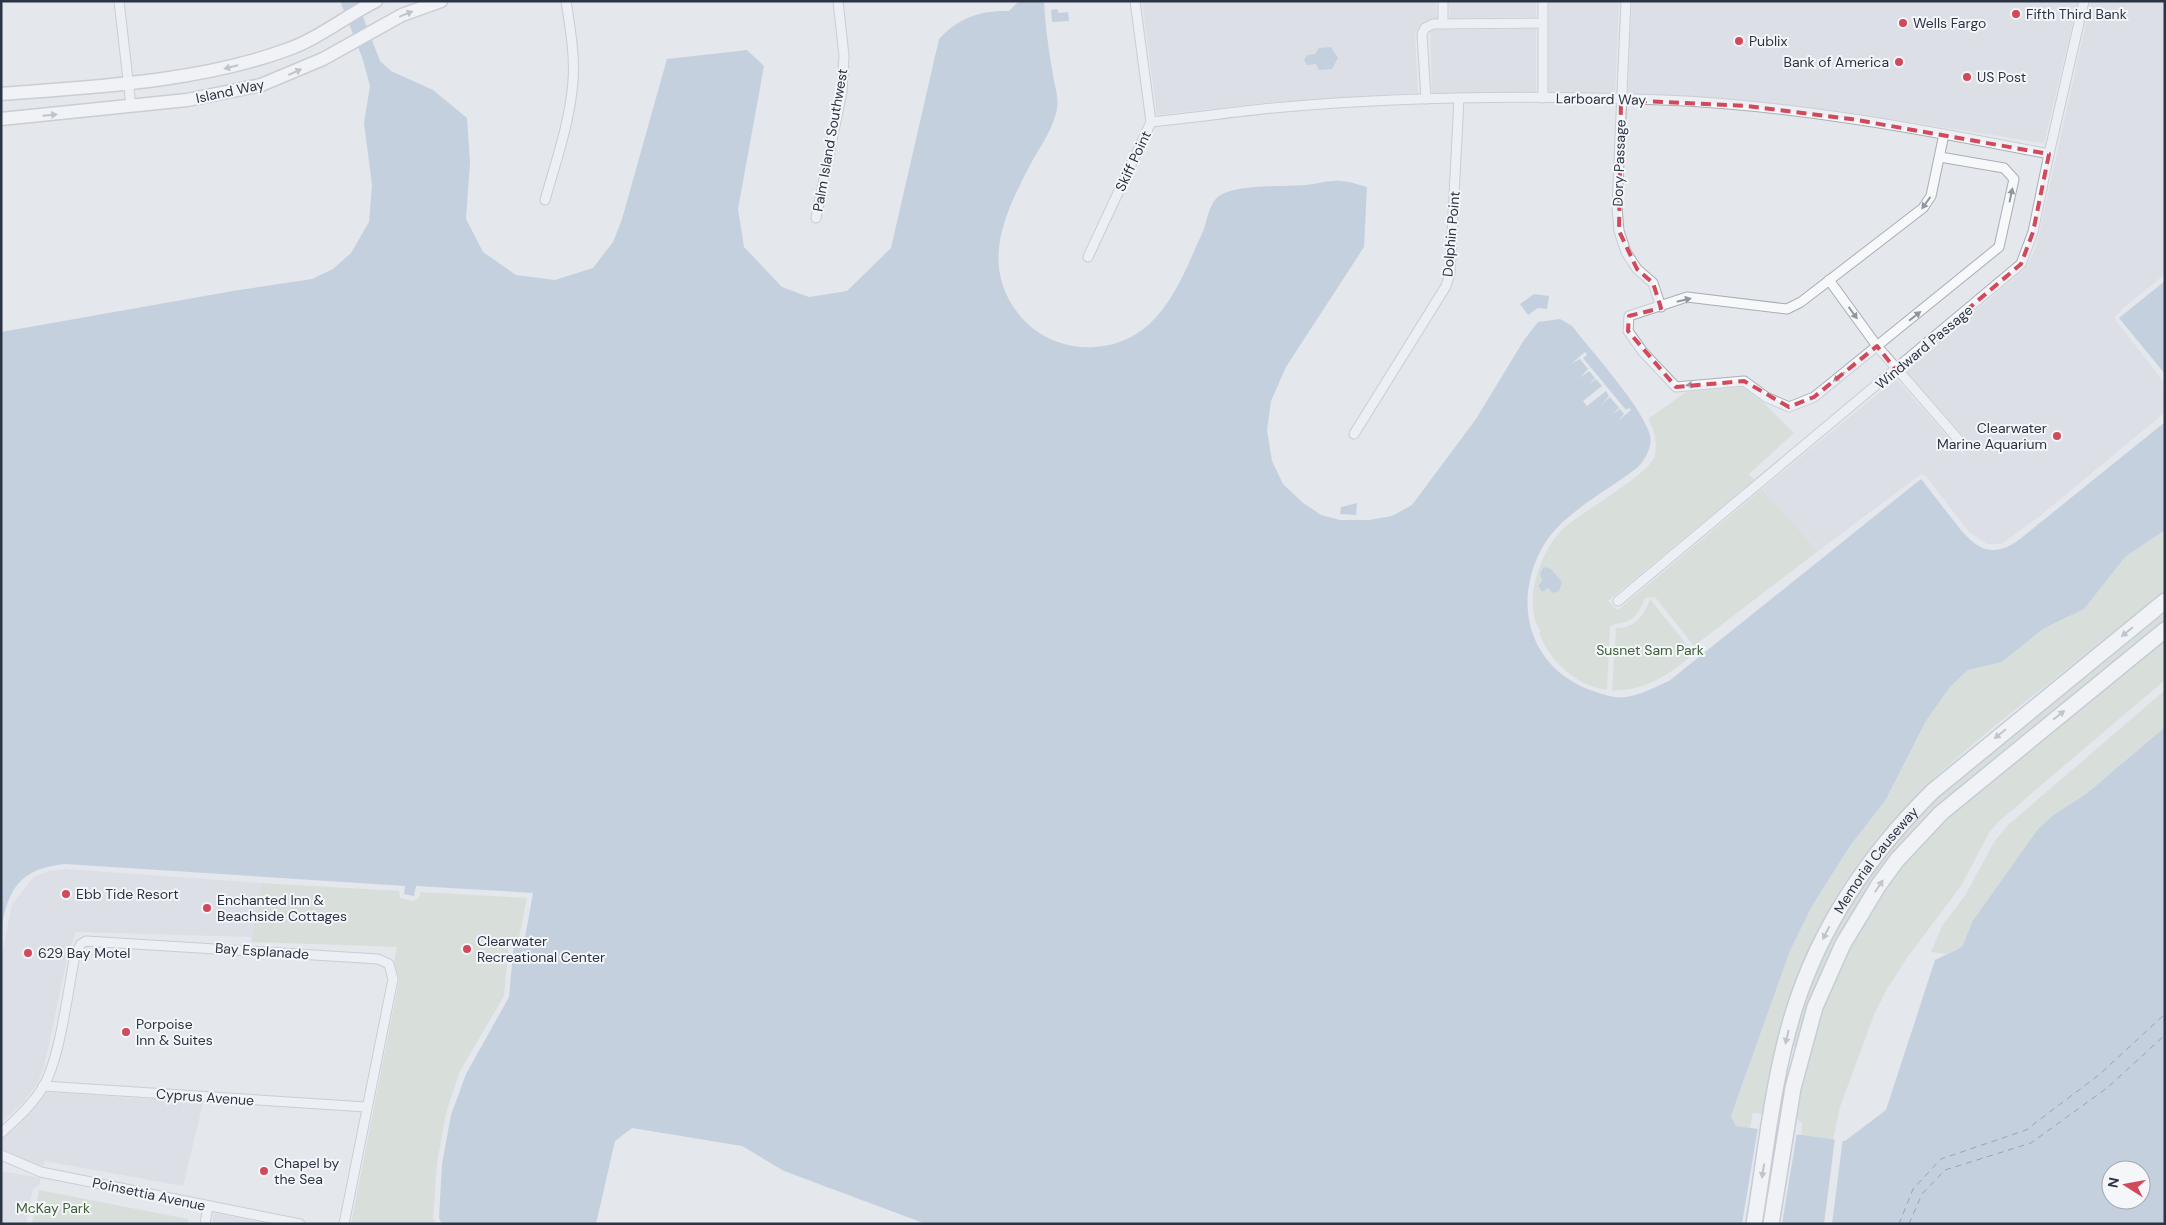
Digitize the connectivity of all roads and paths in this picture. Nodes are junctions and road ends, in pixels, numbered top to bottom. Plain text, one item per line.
1 (119, 1) edge
2 (376, 1) edge
3 (441, 1) edge
4 (566, 1) edge
5 (838, 1) edge
6 (1135, 1) edge
7 (1443, 1) edge
8 (1542, 1) edge
9 (1626, 1) edge
10 (2084, 1) edge
11 (1542, 22) junction
12 (1444, 24) junction
13 (129, 82) junction
14 (1, 94) edge
15 (1459, 98) junction
16 (1543, 98) junction
17 (1426, 99) junction
18 (1621, 100) junction
19 (131, 106) junction
20 (1, 119) edge
21 (1151, 122) junction
22 (1944, 134) junction
23 (2049, 154) junction
24 (1940, 157) junction
25 (545, 200) dead end
26 (816, 218) dead end
27 (1088, 257) dead end
28 (1829, 280) junction
29 (1661, 307) junction
30 (1877, 346) junction
31 (1896, 370) junction
32 (1354, 434) dead end
33 (1964, 446) dead end
34 (1618, 601) dead end
35 (2165, 601) edge
36 (2165, 630) edge
37 (43, 1086) junction
38 (366, 1107) junction
39 (1, 1133) edge
40 (1, 1155) edge
41 (208, 1206) junction
42 (205, 1224) edge
43 (300, 1224) edge
44 (344, 1224) edge
45 (1754, 1224) edge
46 (1771, 1224) edge

1 - 13 street
2 -> 13 street, Island Way
19 -> 3 street, Island Way
4 - 25 street
5 - 26 street, Palm Island Southwest
6 - 21 street, Skiff Point
7 - 12 street
8 - 11 street
9 - 18 street, Dory Passage
10 - 23 street, Windward Passage
11 - 12 street
11 - 16 street
12 - 17 street
13 - 14 street, Island Way
13 - 19 street
15 - 16 street, Larboard Way
15 - 17 street, Larboard Way
15 - 32 street, Dolphin Point
16 - 18 street, Larboard Way
17 - 21 street, Larboard Way
18 - 22 street, Larboard Way
18 - 29 street, Dory Passage
20 -> 19 street, Island Way
21 - 27 street, Skiff Point
22 - 23 street, Larboard Way
22 - 24 street
23 - 31 street, Windward Passage
24 -> 28 street
30 -> 24 street
29 -> 28 street
28 -> 30 street
30 -> 29 street
30 - 31 street
31 - 33 street
31 - 34 street, Windward Passage
35 -> 45 main road, Memorial Causeway
46 -> 36 main road, Memorial Causeway
37 - 38 street, Cyprus Avenue
37 - 38 street, Bay Esplanade
37 - 39 street, Bay Esplanade
38 - 44 street, Bay Esplanade
40 - 41 street, Poinsettia Avenue
41 - 42 street
41 - 43 street, Poinsettia Avenue

